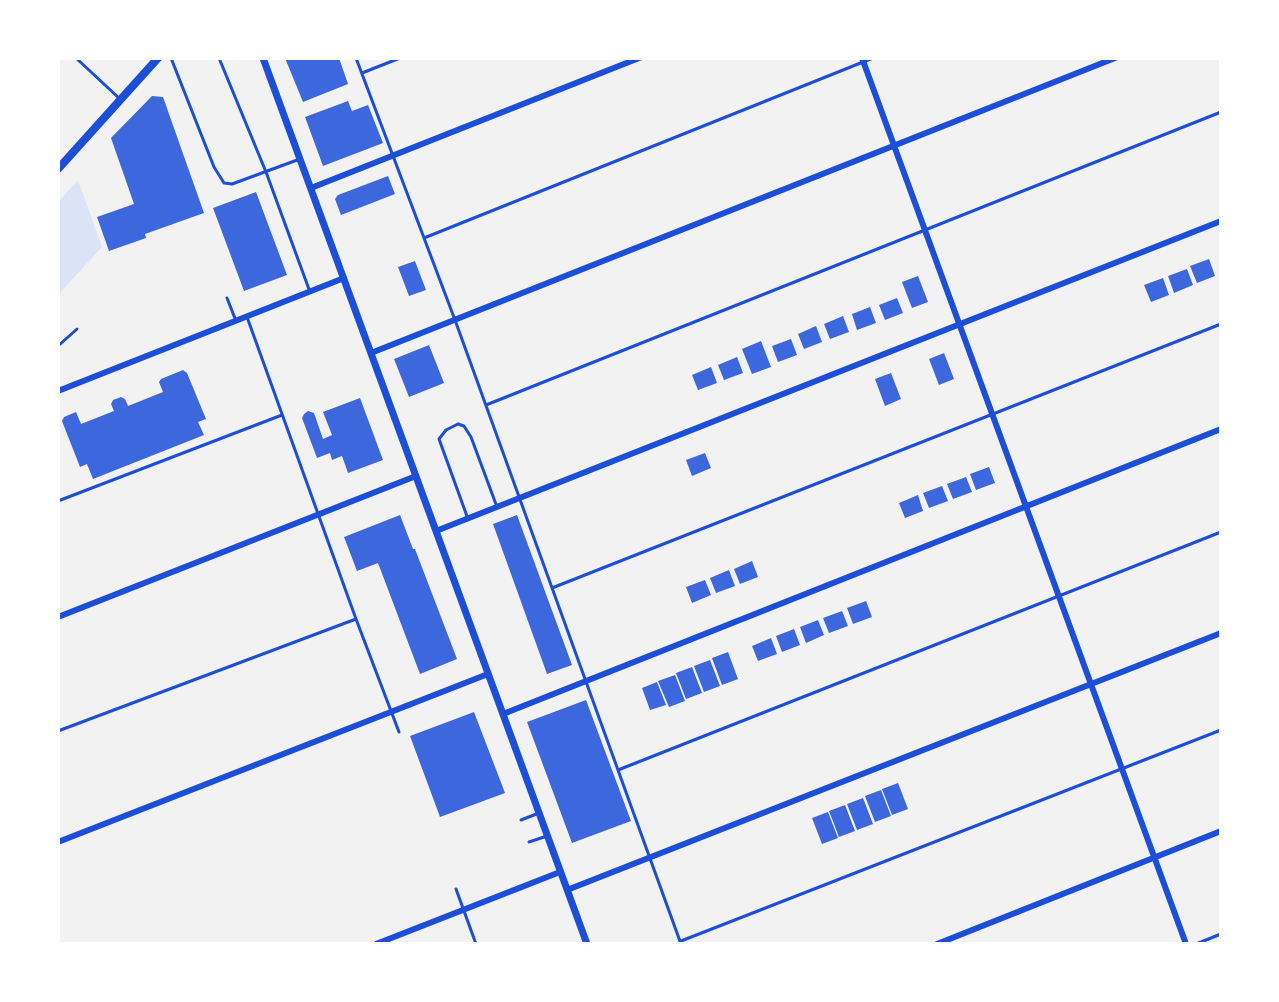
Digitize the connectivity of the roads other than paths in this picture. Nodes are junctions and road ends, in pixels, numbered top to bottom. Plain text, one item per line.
1 (76, 58) edge
2 (158, 58) edge
3 (171, 58) edge
4 (219, 58) edge
5 (263, 58) edge
6 (356, 58) edge
7 (400, 58) edge
8 (639, 58) edge
9 (873, 58) edge
10 (1115, 58) edge
11 (863, 60) edge
12 (362, 73) junction
13 (120, 100) junction
14 (1221, 112) edge
15 (894, 146) junction
16 (393, 156) junction
17 (300, 159) junction
18 (58, 169) edge
19 (266, 172) junction
20 (311, 188) junction
21 (1221, 221) edge
22 (925, 229) junction
23 (424, 238) junction
24 (344, 278) junction
25 (310, 292) junction
26 (227, 298) dead end
27 (247, 317) junction
28 (455, 320) junction
29 (236, 321) junction
30 (959, 324) junction
31 (1221, 324) edge
32 (77, 329) dead end
33 (58, 346) edge
34 (371, 353) junction
35 (58, 391) edge
36 (486, 405) junction
37 (282, 415) junction
38 (992, 415) junction
39 (1221, 429) edge
40 (416, 476) junction
41 (520, 499) junction
42 (58, 501) edge
43 (1026, 506) junction
44 (497, 507) junction
45 (319, 515) junction
46 (468, 519) junction
47 (436, 531) junction
48 (1221, 532) edge
49 (552, 588) junction
50 (1058, 596) junction
51 (58, 617) edge
52 (356, 619) junction
53 (1221, 633) edge
54 (488, 674) junction
55 (586, 681) junction
56 (1091, 684) junction
57 (391, 712) junction
58 (503, 714) junction
59 (1221, 730) edge
60 (58, 731) edge
61 (399, 732) dead end
62 (1122, 769) junction
63 (618, 770) junction
64 (539, 813) junction
65 (521, 820) dead end
66 (1221, 831) edge
67 (547, 836) junction
68 (58, 842) edge
69 (529, 842) dead end
70 (650, 858) junction
71 (1154, 858) junction
72 (560, 872) junction
73 (456, 889) dead end
74 (567, 890) junction
75 (463, 910) junction
76 (1221, 934) edge
77 (680, 943) edge
78 (376, 944) edge
79 (476, 944) edge
80 (587, 944) edge
81 (937, 944) edge
82 (1186, 944) edge
83 (1196, 944) edge

1 - 13 lane
2 - 13 main road
3 - 19 lane
4 - 19 lane
5 - 17 street
6 - 12 lane
7 - 12 lane
8 - 16 street
9 - 11 lane
10 - 15 street
11 - 15 street
11 - 23 lane
12 - 16 lane
13 - 18 main road
14 - 22 lane
15 - 22 street
15 - 28 street
16 - 20 street
16 - 23 lane
17 - 19 lane
17 - 20 street
19 - 25 lane
20 - 24 street
21 - 30 street
22 - 30 street
22 - 36 lane
23 - 28 lane
24 - 25 street
24 - 34 street
25 - 27 street
26 - 29 lane
27 - 29 street
27 - 37 lane
28 - 34 street
28 - 36 lane
29 - 35 street
30 - 38 street
30 - 41 street
31 - 38 lane
32 - 33 lane
34 - 40 street
36 - 41 lane
37 - 42 lane
37 - 45 lane
38 - 43 street
38 - 49 lane
39 - 43 street
40 - 45 street
40 - 47 street
41 - 44 street
41 - 49 lane
43 - 50 street
43 - 55 street
44 - 46 street
44 - 46 lane
45 - 51 street
45 - 52 lane
46 - 47 street
47 - 54 street
48 - 50 lane
49 - 55 lane
50 - 56 street
50 - 63 lane
52 - 57 lane
52 - 60 lane
53 - 56 street
54 - 57 street
54 - 58 street
55 - 58 street
55 - 63 lane
56 - 62 street
56 - 70 street
57 - 61 lane
57 - 68 street
58 - 64 street
59 - 62 lane
62 - 71 street
62 - 77 lane
63 - 70 lane
64 - 65 lane
64 - 67 street
66 - 71 street
67 - 69 lane
67 - 72 street
70 - 74 street
70 - 77 lane
71 - 81 street
71 - 82 street
72 - 74 street
72 - 75 street
73 - 75 lane
74 - 80 street
75 - 78 street
75 - 79 lane
76 - 83 lane

